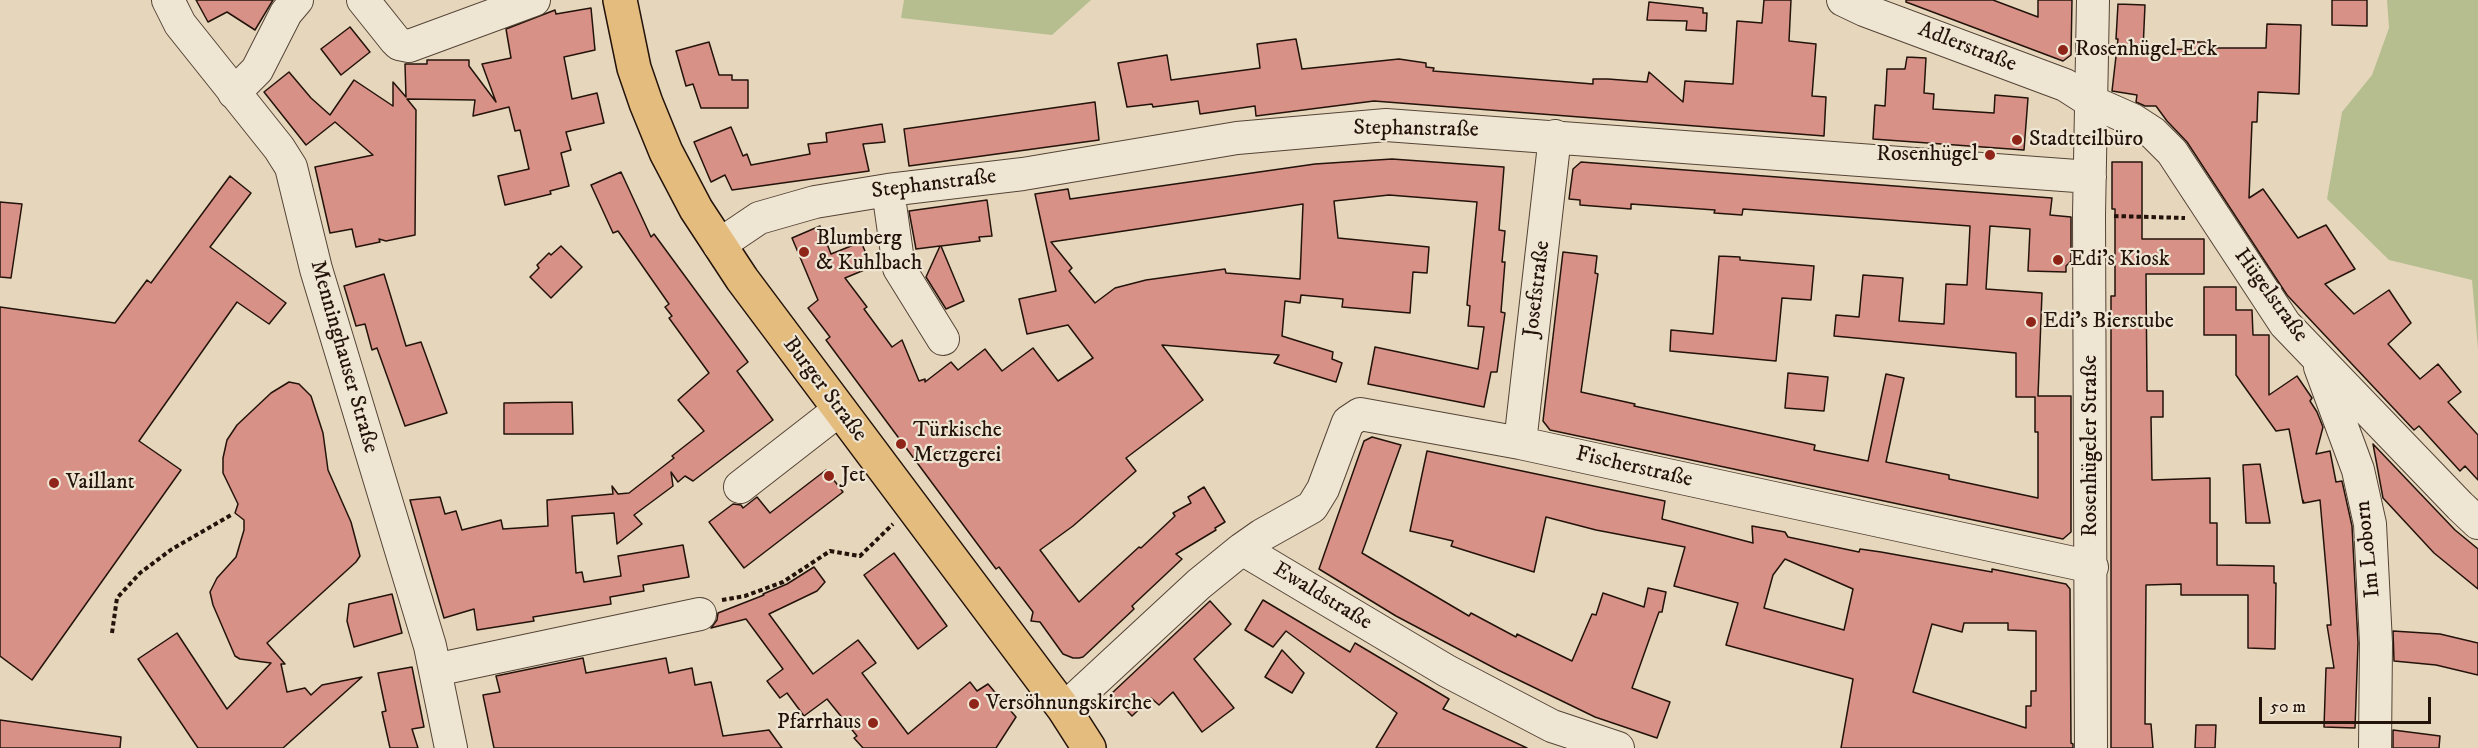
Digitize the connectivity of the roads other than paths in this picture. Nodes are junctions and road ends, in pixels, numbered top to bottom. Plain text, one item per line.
1 (168, 0) edge
2 (297, 0) edge
3 (363, 0) edge
4 (534, 0) edge
5 (620, 0) edge
6 (1843, 0) edge
7 (2092, 0) edge
8 (1904, 11) edge
9 (234, 93) junction
10 (2090, 100) junction
11 (1555, 136) junction
12 (2090, 177) junction
13 (888, 190) junction
14 (719, 245) junction
15 (943, 339) dead end
16 (2316, 358) junction
17 (839, 410) junction
18 (1520, 443) junction
19 (740, 487) dead end
20 (2478, 523) edge
21 (1242, 549) junction
22 (2092, 567) junction
23 (700, 614) road end
24 (435, 670) junction
25 (1064, 709) junction
26 (451, 748) edge
27 (1089, 748) edge
28 (1618, 748) edge
29 (2091, 748) edge
30 (2375, 748) edge

1 - 9 street, Menninghauser Straße
2 - 9 street
3 - 4 street
5 - 14 main road, Burger Straße
6 - 8 street, Adlerstraße
7 - 10 street, Rosenhügeler Straße
8 - 10 street, Adlerstraße
9 - 24 street, Menninghauser Straße
10 - 12 street, Rosenhügeler Straße
10 - 16 street, Hügelstraße
11 - 12 street, Stephanstraße
11 - 13 street, Stephanstraße
11 - 18 street, Josefstraße
12 - 22 street, Rosenhügeler Straße
13 - 14 street, Stephanstraße
13 - 15 street
14 - 17 main road, Burger Straße
16 - 20 street, Hügelstraße
16 - 30 street, Im Loborn
17 - 19 street
17 - 25 main road, Burger Straße
18 - 21 street, Fischerstraße
18 - 22 street, Fischerstraße
21 - 25 street
21 - 28 street, Ewaldstraße
22 - 29 street, Rosenhügeler Straße
23 - 24 street
24 - 26 street, Menninghauser Straße
25 - 27 main road, Burger Straße

